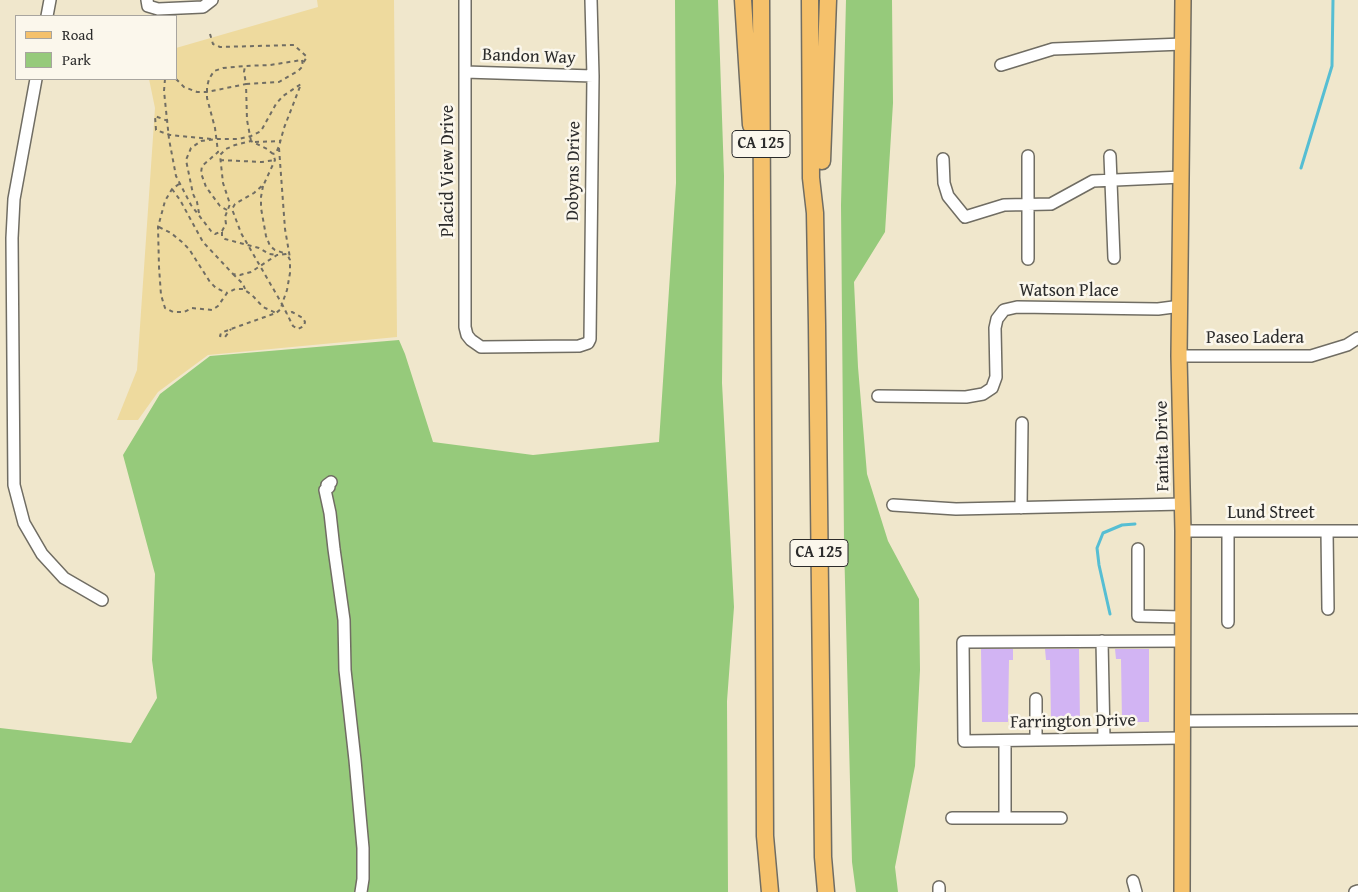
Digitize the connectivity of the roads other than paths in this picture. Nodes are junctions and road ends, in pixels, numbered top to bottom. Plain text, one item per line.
1 (50, 0) edge
2 (147, 0) edge
3 (212, 0) edge
4 (465, 0) edge
5 (591, 0) edge
6 (743, 0) edge
7 (761, 0) edge
8 (810, 0) edge
9 (828, 0) edge
10 (1183, 0) edge
11 (47, 15) edge
12 (1183, 44) junction
13 (1002, 65) dead end
14 (465, 72) junction
15 (593, 76) junction
16 (36, 80) edge
17 (1028, 156) dead end
18 (1110, 156) dead end
19 (943, 159) dead end
20 (1182, 177) junction
21 (1112, 180) junction
22 (1029, 205) junction
23 (815, 213) junction
24 (1114, 258) dead end
25 (1028, 259) dead end
26 (762, 287) junction
27 (1181, 306) junction
28 (1358, 338) edge
29 (588, 343) joint
30 (1179, 356) junction
31 (878, 396) dead end
32 (0, 422) edge
33 (12, 422) junction
34 (1022, 423) dead end
35 (331, 482) dead end
36 (1183, 504) junction
37 (893, 505) dead end
38 (1021, 508) junction
39 (1326, 530) junction
40 (1358, 530) edge
41 (1183, 531) junction
42 (1228, 531) junction
43 (1138, 549) dead end
44 (102, 600) dead end
45 (1328, 608) dead end
46 (1183, 617) junction
47 (1228, 622) dead end
48 (1183, 640) junction
49 (1102, 641) junction
50 (1036, 699) dead end
51 (1358, 720) edge
52 (1182, 721) junction
53 (1182, 738) junction
54 (1104, 739) junction
55 (1005, 740) junction
56 (1036, 740) junction
57 (952, 818) dead end
58 (1005, 818) junction
59 (1061, 818) dead end
60 (361, 892) edge
61 (770, 892) edge
62 (826, 892) edge
63 (1182, 892) edge

1 - 11 street
2 - 3 street
4 - 14 street, Placid View Drive
5 - 15 street, Dobyns Drive
6 - 26 highway
7 - 26 highway, CA 125
8 - 23 highway, CA 125
9 - 23 highway
10 - 12 main road, Fanita Drive
12 - 13 street
12 - 20 main road, Fanita Drive
14 - 15 street, Bandon Way
14 - 29 street, Placid View Drive
15 - 29 street, Dobyns Drive
16 - 33 street
17 - 22 street
18 - 21 street
19 - 22 street
20 - 21 street
20 - 27 main road, Fanita Drive
21 - 22 street
21 - 24 street
22 - 25 street
23 - 62 highway, CA 125
26 - 61 highway, CA 125
27 - 30 main road, Fanita Drive
27 - 31 street, Watson Place
28 - 30 street, Paseo Ladera
30 - 36 main road, Fanita Drive
32 - 33 street
33 - 44 street
34 - 38 street
35 - 60 street
36 - 38 street
36 - 41 main road, Fanita Drive
37 - 38 street
39 - 40 street, Lund Street
39 - 42 street, Lund Street
39 - 45 street
41 - 42 street, Lund Street
41 - 46 main road, Fanita Drive
42 - 47 street
43 - 46 street
46 - 48 main road, Fanita Drive
48 - 49 street
48 - 52 main road, Fanita Drive
49 - 54 street
49 - 55 street, Farrington Drive
50 - 56 street
51 - 52 street
52 - 53 main road, Fanita Drive
53 - 54 street, Farrington Drive
53 - 63 main road, Fanita Drive
54 - 56 street, Farrington Drive
55 - 56 street, Farrington Drive
55 - 58 street
57 - 58 street
58 - 59 street

